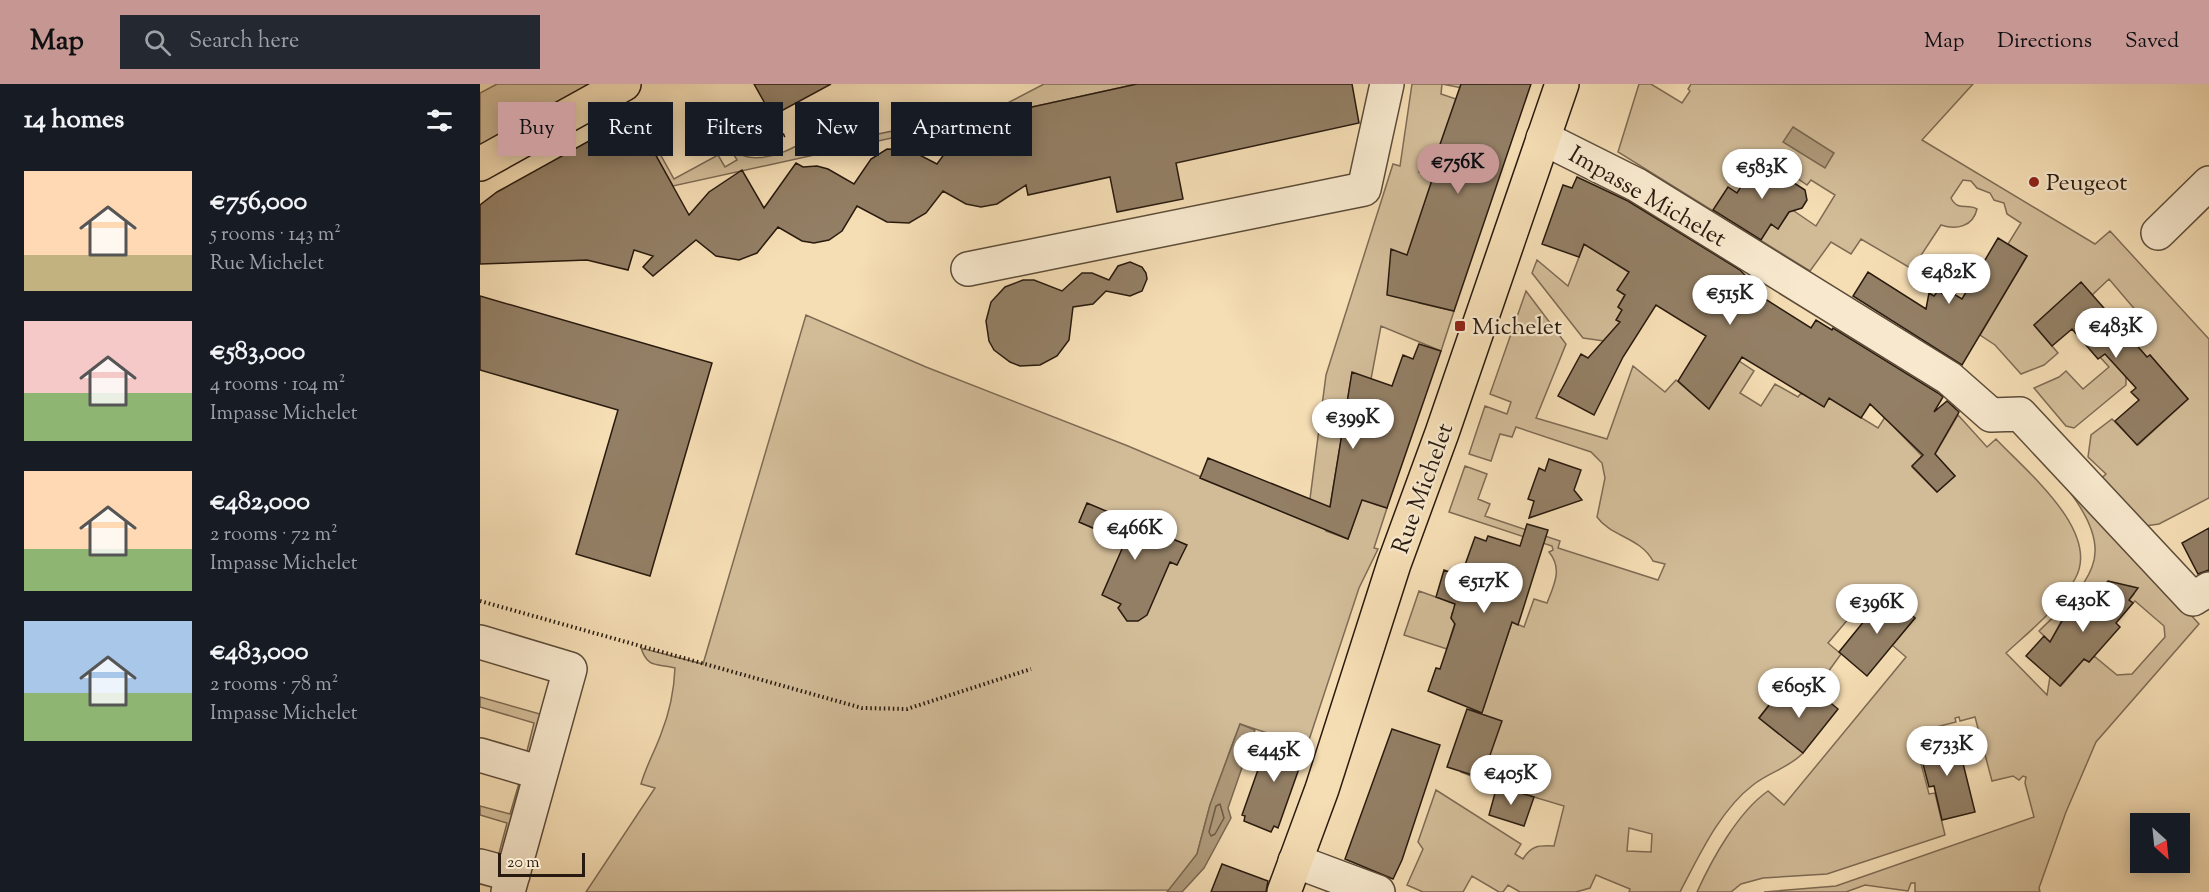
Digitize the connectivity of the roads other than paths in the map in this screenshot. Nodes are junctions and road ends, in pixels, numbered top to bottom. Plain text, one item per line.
1 (624, 84) edge
2 (1387, 84) edge
3 (1562, 84) edge
4 (1543, 138) junction
5 (480, 164) edge
6 (2209, 183) edge
7 (2158, 233) dead end
8 (968, 269) dead end
9 (2209, 589) edge
10 (480, 642) edge
11 (480, 755) edge
12 (541, 773) junction
13 (1295, 861) junction
14 (480, 866) edge
15 (511, 883) edge
16 (1284, 892) edge
17 (1378, 892) edge

1 - 5 main road
2 - 8 street
3 - 4 main road, Rue Michelet
4 - 9 street, Impasse Michelet
4 - 13 main road, Rue Michelet
6 - 7 street
10 - 12 street
11 - 12 street
12 - 15 street
13 - 16 main road, Rue Michelet
13 - 17 street
14 - 15 street

